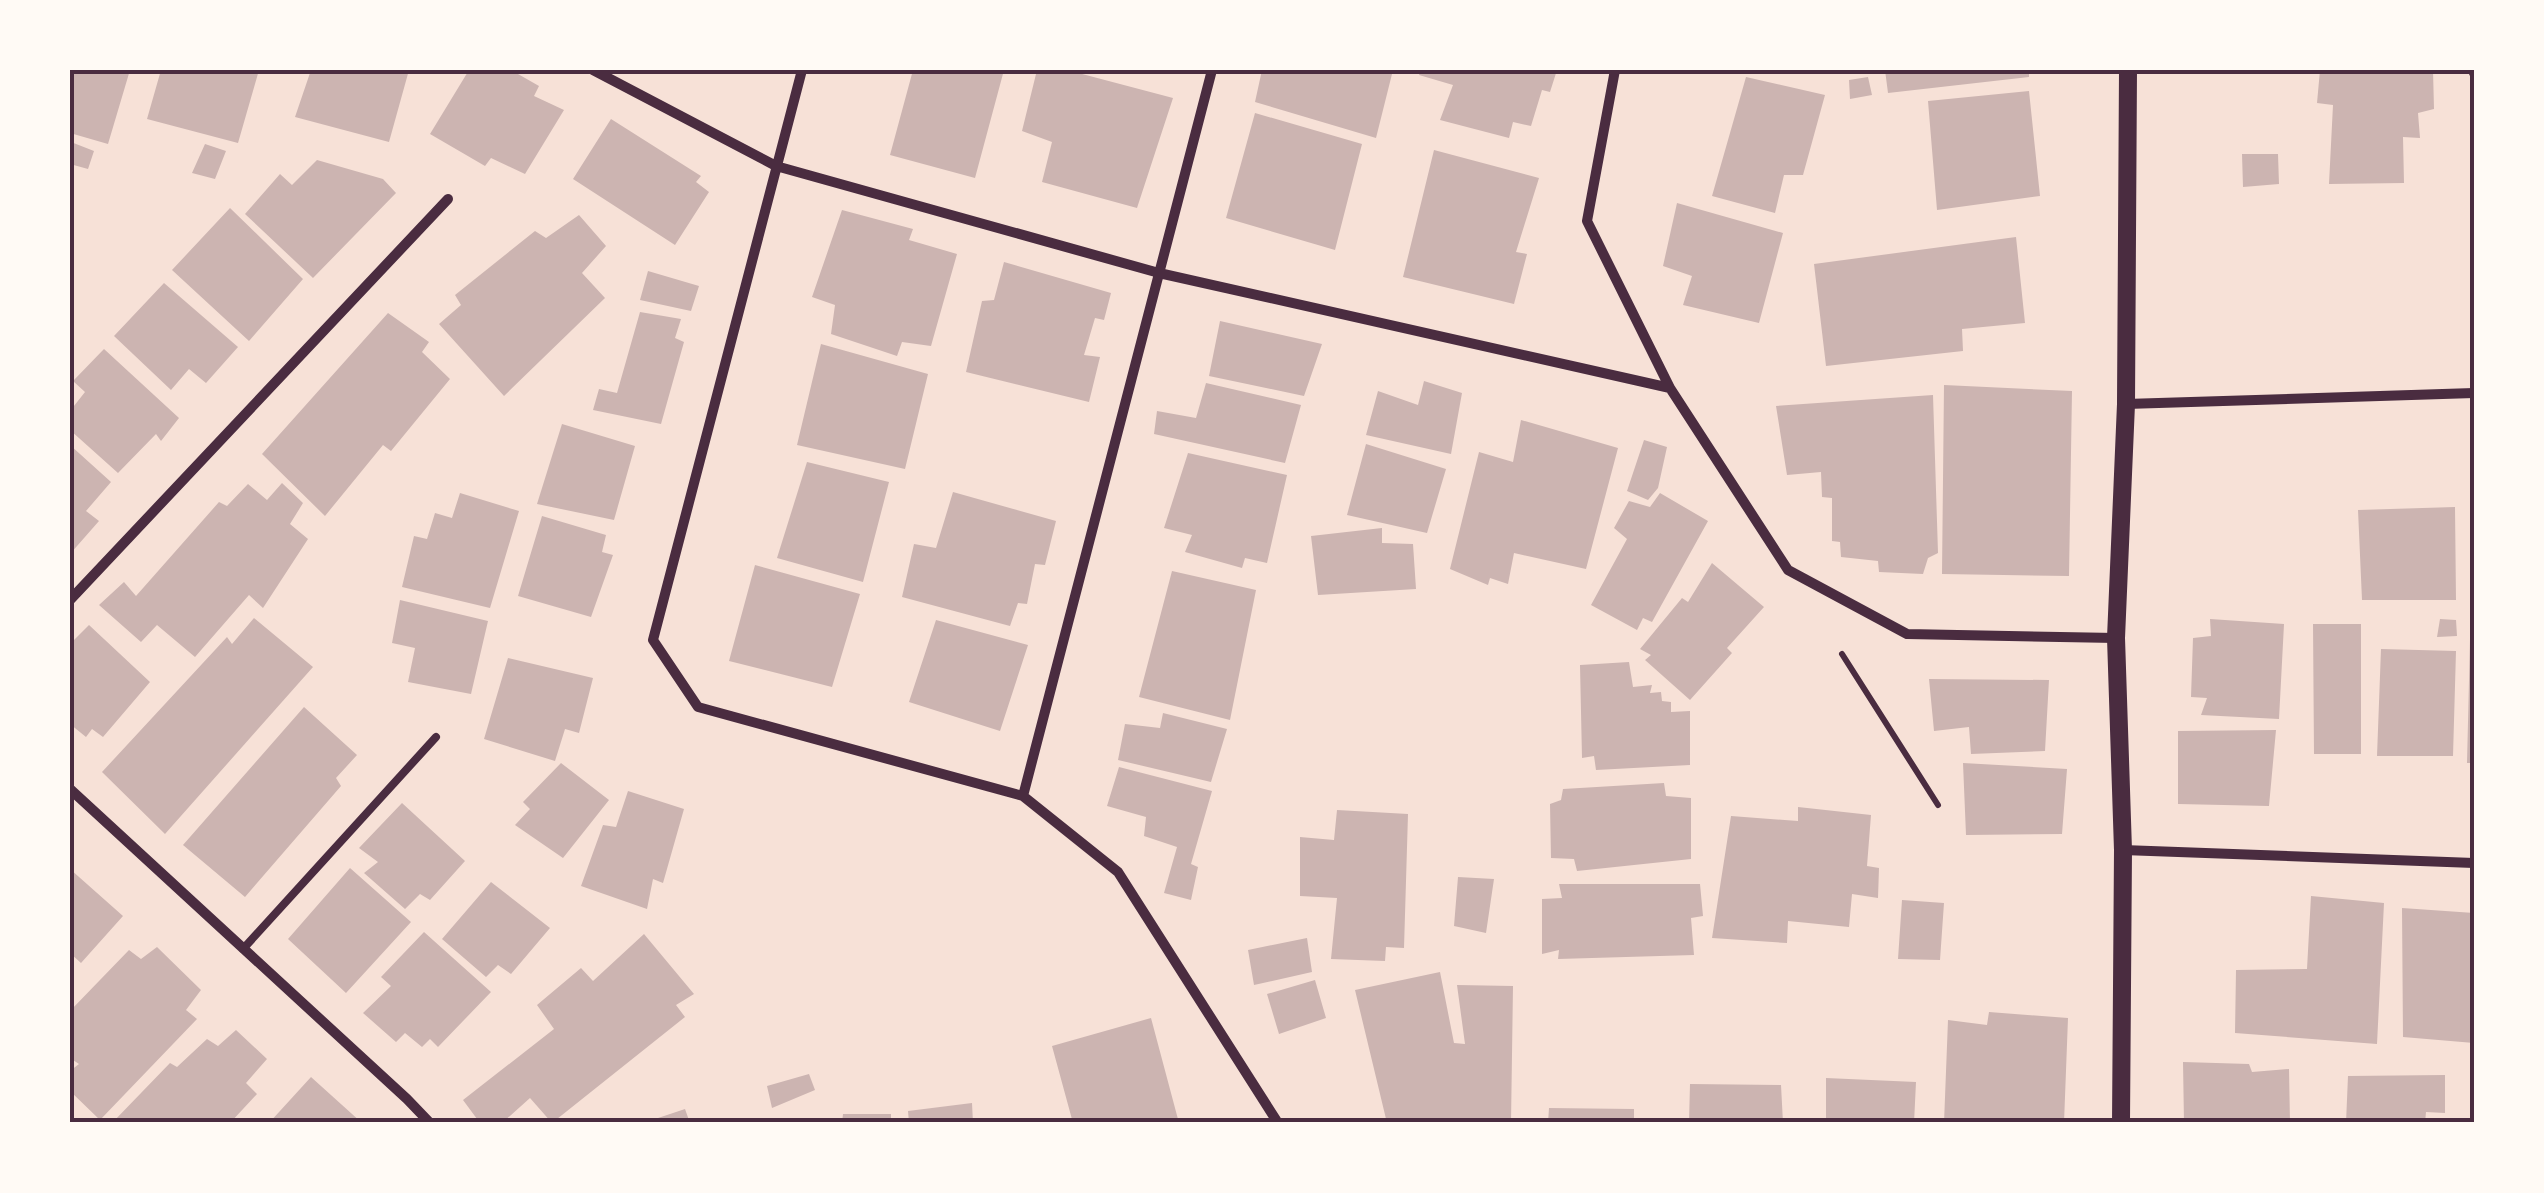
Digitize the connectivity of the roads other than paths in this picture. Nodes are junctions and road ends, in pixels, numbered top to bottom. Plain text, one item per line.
1 (593, 70) edge
2 (802, 70) edge
3 (1212, 70) edge
4 (1615, 70) edge
5 (2128, 70) edge
6 (776, 166) junction
7 (448, 199) dead end
8 (1159, 273) junction
9 (1670, 388) junction
10 (2474, 393) edge
11 (2126, 404) junction
12 (70, 600) edge
13 (2116, 638) junction
14 (436, 736) dead end
15 (70, 789) edge
16 (1023, 796) junction
17 (2124, 850) junction
18 (2474, 863) edge
19 (244, 949) junction
20 (430, 1123) edge
21 (1278, 1123) edge
22 (2121, 1123) edge

1 - 6 street
2 - 6 street
3 - 8 street
4 - 9 street
5 - 11 street
6 - 8 street
6 - 16 street
7 - 12 street
8 - 9 street
8 - 16 street
9 - 13 street
10 - 11 street
11 - 13 street
13 - 17 street
14 - 19 lane
15 - 19 street
16 - 21 street
17 - 18 street
17 - 22 street
19 - 20 street

